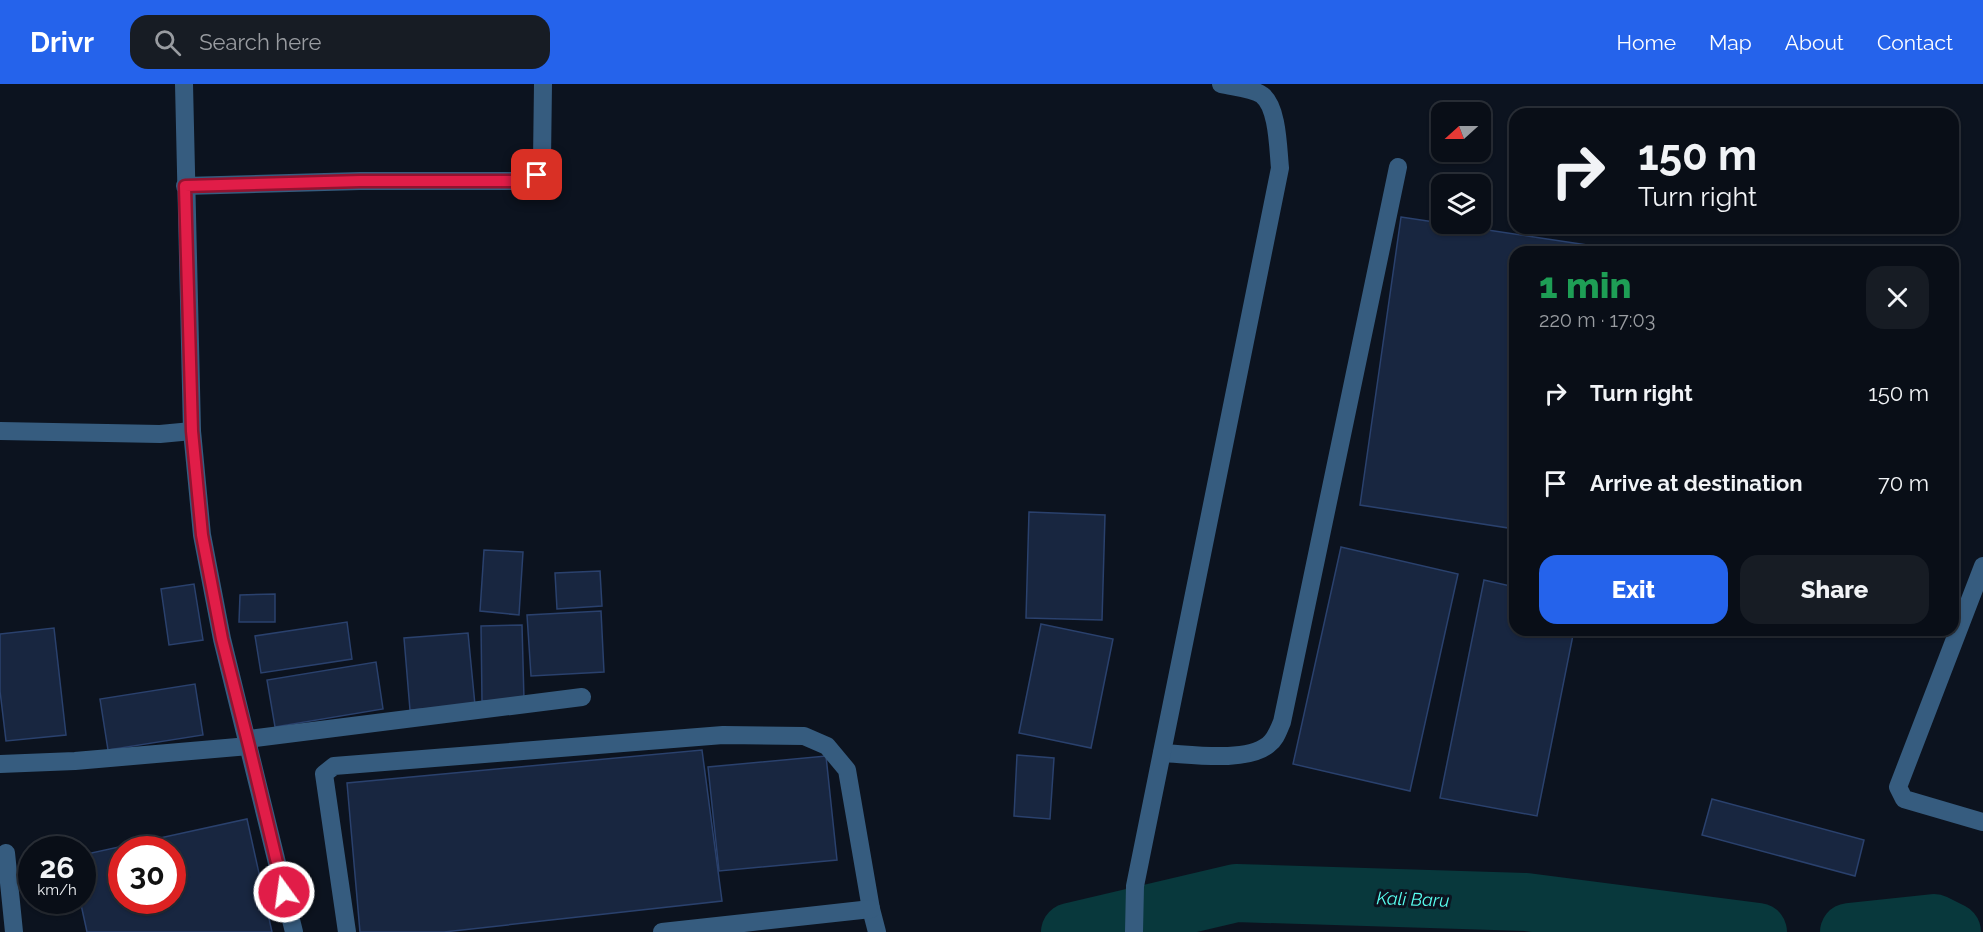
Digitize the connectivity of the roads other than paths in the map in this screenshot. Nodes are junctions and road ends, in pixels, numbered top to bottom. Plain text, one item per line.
1 (184, 84) edge
2 (543, 84) edge
3 (1221, 84) edge
4 (1398, 167) dead end
5 (185, 186) junction
6 (0, 431) edge
7 (192, 431) junction
8 (1983, 566) edge
9 (1959, 628) edge
10 (1956, 636) edge
11 (582, 697) dead end
12 (249, 742) junction
13 (1162, 753) junction
14 (0, 764) edge
15 (1983, 822) edge
16 (6, 853) dead end
17 (871, 909) junction
18 (14, 932) edge
19 (294, 932) edge
20 (347, 932) edge
21 (662, 932) edge
22 (877, 932) edge
23 (1134, 932) edge

1 - 5 street
2 - 5 street
3 - 13 street
4 - 13 street
5 - 7 street
6 - 7 street
7 - 12 street
8 - 9 street
10 - 15 street
11 - 12 street
12 - 14 street
12 - 19 street
13 - 23 street
16 - 18 street
17 - 20 street
17 - 21 street
17 - 22 street

